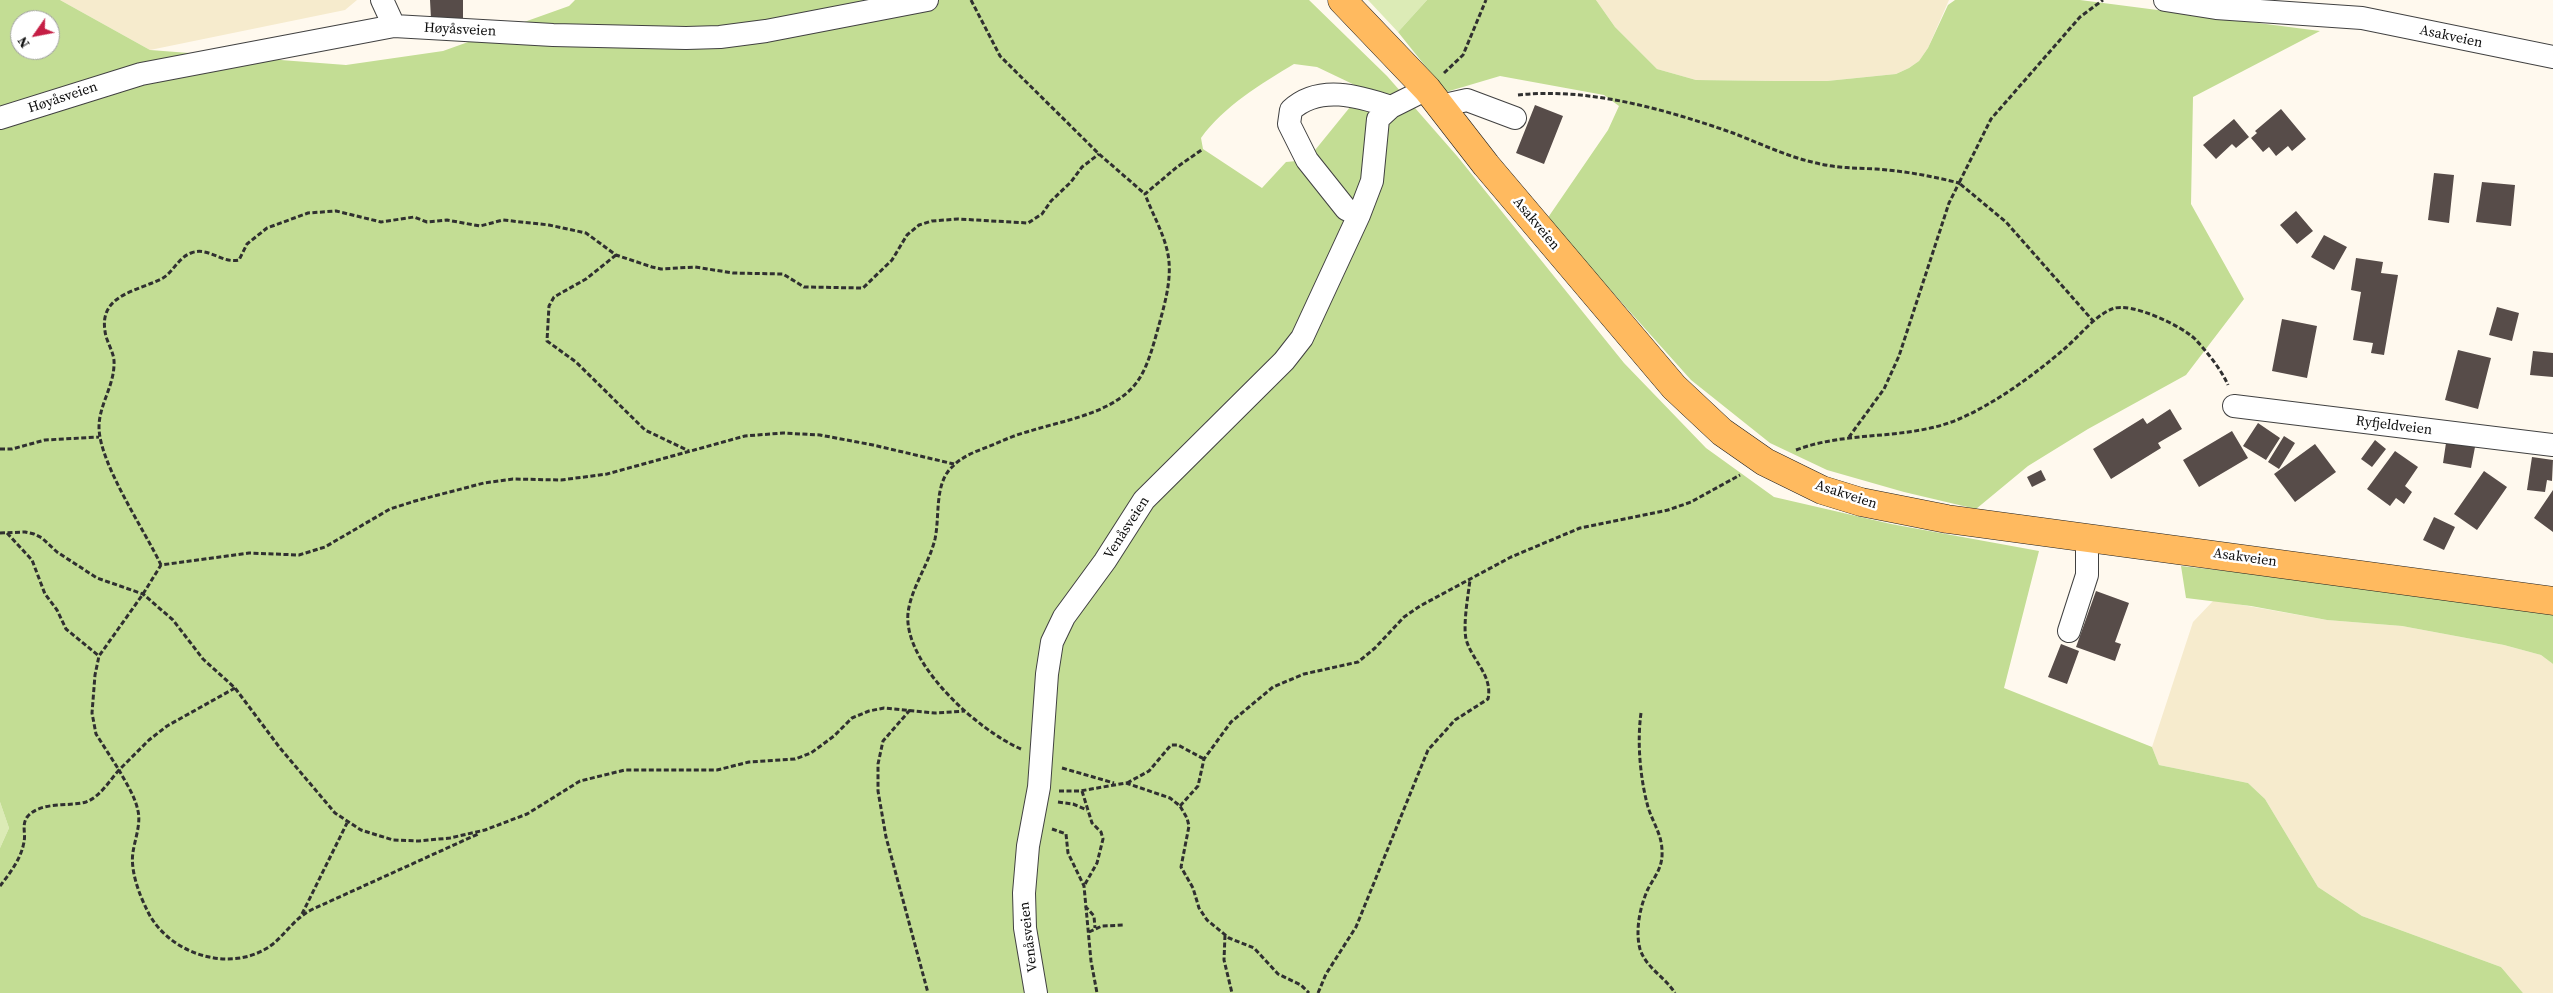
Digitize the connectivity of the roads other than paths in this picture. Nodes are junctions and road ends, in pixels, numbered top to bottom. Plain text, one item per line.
1 (382, 0) edge
2 (927, 0) edge
3 (1342, 0) edge
4 (2165, 0) edge
5 (2353, 8) edge
6 (394, 26) junction
7 (2553, 57) edge
8 (1434, 98) junction
9 (1391, 106) junction
10 (0, 118) edge
11 (1514, 118) dead end
12 (1359, 215) junction
13 (2234, 406) road end
14 (2553, 445) edge
15 (2087, 537) junction
16 (2553, 600) edge
17 (2069, 631) dead end
18 (1036, 993) edge

1 - 6 street
2 - 6 street, Høyåsveien
3 - 8 main road, Asakveien
4 - 5 street, Asakveien
5 - 7 street, Asakveien
6 - 10 street, Høyåsveien
8 - 9 street
8 - 11 street
8 - 15 main road, Asakveien
9 - 12 street, Venåsveien
9 - 12 street
12 - 18 street, Venåsveien
13 - 14 street, Ryfjeldveien
15 - 16 main road, Asakveien
15 - 17 street

